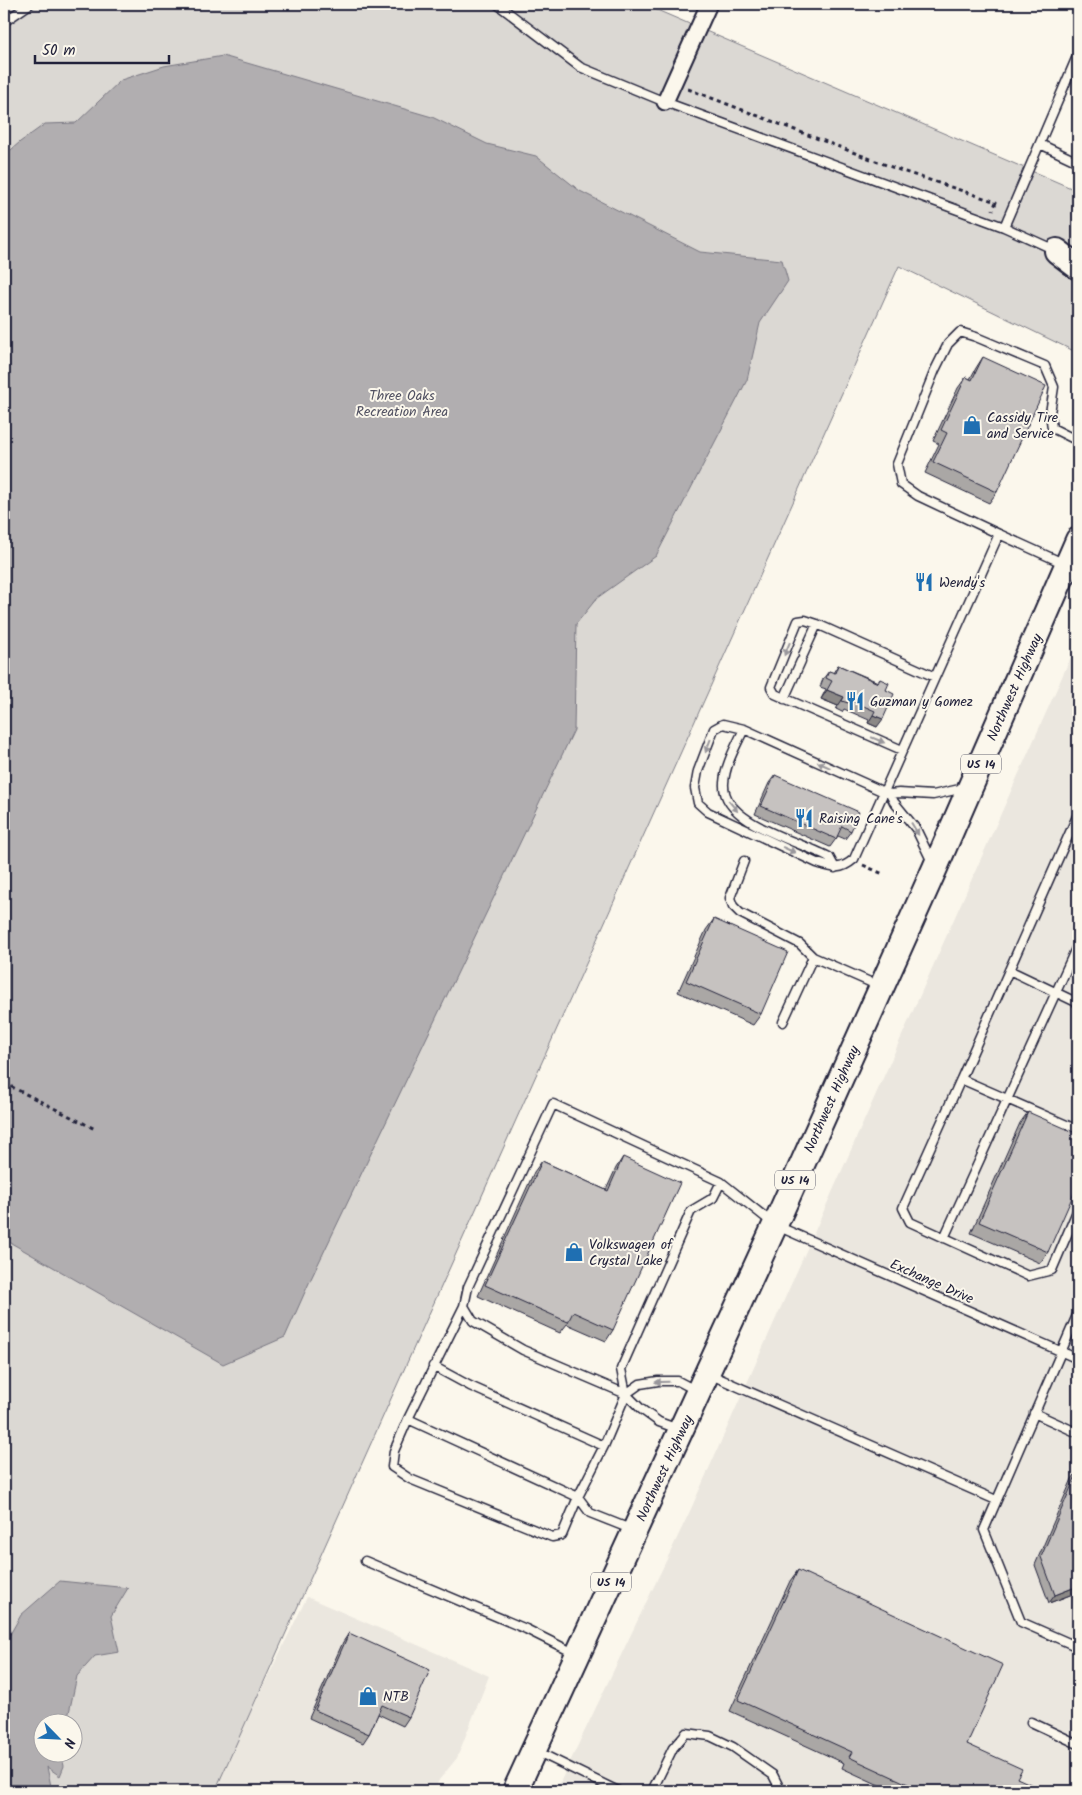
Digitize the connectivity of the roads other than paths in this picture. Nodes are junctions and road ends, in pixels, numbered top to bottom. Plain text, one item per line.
1 (30, 4) edge
2 (497, 4) edge
3 (709, 4) edge
4 (4, 22) edge
5 (1078, 54) edge
6 (664, 102) junction
7 (1040, 144) junction
8 (1078, 162) edge
9 (1004, 228) junction
10 (1068, 254) edge
11 (1078, 267) edge
12 (1078, 441) edge
13 (999, 534) junction
14 (1074, 554) edge
15 (817, 624) junction
16 (935, 677) junction
17 (784, 699) junction
18 (744, 729) junction
19 (902, 750) junction
20 (970, 787) junction
21 (887, 793) junction
22 (1078, 814) edge
23 (744, 861) dead end
24 (835, 868) junction
25 (935, 868) junction
26 (1078, 944) edge
27 (813, 957) junction
28 (1009, 970) junction
29 (881, 986) junction
30 (1056, 992) junction
31 (1078, 1002) edge
32 (783, 1022) dead end
33 (961, 1079) junction
34 (1007, 1099) junction
35 (1078, 1130) edge
36 (721, 1182) junction
37 (1078, 1209) edge
38 (776, 1225) junction
39 (944, 1238) junction
40 (464, 1306) junction
41 (1078, 1314) edge
42 (1061, 1352) junction
43 (1078, 1359) edge
44 (434, 1366) junction
45 (703, 1382) junction
46 (626, 1394) junction
47 (1034, 1413) junction
48 (408, 1419) junction
49 (681, 1430) junction
50 (1078, 1433) edge
51 (604, 1446) junction
52 (578, 1498) junction
53 (996, 1500) junction
54 (635, 1531) junction
55 (365, 1561) dead end
56 (1078, 1647) edge
57 (578, 1655) junction
58 (1032, 1722) dead end
59 (1078, 1744) edge
60 (534, 1750) junction
61 (515, 1791) edge
62 (618, 1791) edge
63 (652, 1791) edge
64 (781, 1791) edge

1 - 4 lane
2 - 6 lane
3 - 6 street
5 - 7 lane
6 - 9 lane
7 - 8 lane
7 - 9 lane
9 - 10 lane
10 - 11 main road
12 - 13 lane
13 - 14 lane
13 - 16 lane
14 - 20 main road, Northwest Highway / US 14
15 - 16 lane
15 - 17 lane
15 -> 17 lane
16 - 19 lane
17 -> 19 lane
21 -> 18 lane
18 -> 24 lane
18 -> 24 lane
19 - 21 lane
20 - 21 lane
20 - 25 main road, Northwest Highway / US 14
21 - 24 lane
21 -> 25 lane
22 - 28 lane
23 - 27 lane
25 - 29 main road, Northwest Highway / US 14
26 - 30 lane
27 - 29 lane
27 - 32 lane
28 - 30 lane
28 - 33 lane
29 - 38 main road, Northwest Highway / US 14
30 - 31 lane
30 - 34 lane
33 - 34 lane
33 - 39 lane
34 - 35 lane
34 - 39 lane
36 - 38 lane, Exchange Drive
36 - 40 lane, Exchange Drive
36 - 46 lane
37 - 39 lane
38 - 42 lane, Exchange Drive
38 - 45 main road, Northwest Highway / US 14
40 - 44 lane
40 - 46 lane
41 - 42 lane
42 - 43 lane, Exchange Drive
42 - 47 lane
44 - 48 lane
44 - 51 lane
45 -> 46 lane
45 - 49 main road, Northwest Highway / US 14
45 - 53 lane
46 - 49 lane
46 - 51 lane
47 - 50 lane
47 - 53 lane
48 - 52 lane
48 - 52 lane
49 - 54 main road, Northwest Highway / US 14
51 - 52 lane
52 - 54 lane
53 - 56 lane
54 - 57 main road, Northwest Highway / US 14
55 - 57 lane
57 - 60 main road, Northwest Highway / US 14
58 - 59 lane
60 - 61 main road, Northwest Highway / US 14
60 - 62 lane
63 - 64 lane

